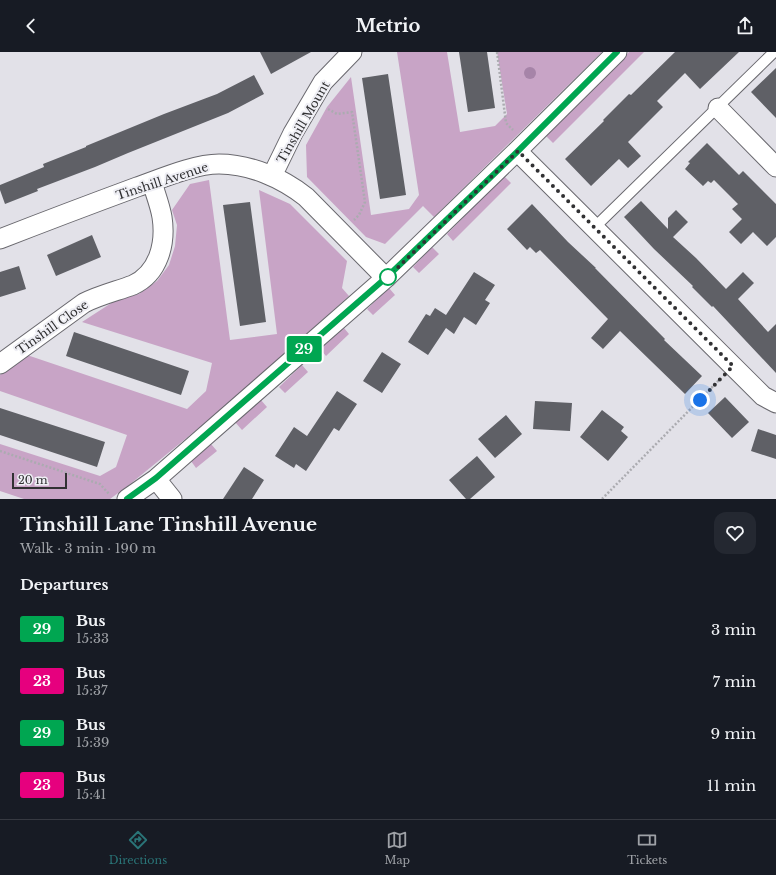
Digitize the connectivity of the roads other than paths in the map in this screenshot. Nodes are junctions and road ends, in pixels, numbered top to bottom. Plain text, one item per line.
1 (352, 52) edge
2 (617, 52) edge
3 (774, 52) edge
4 (718, 108) junction
5 (522, 147) junction
6 (776, 167) edge
7 (272, 176) junction
8 (152, 182) junction
9 (595, 227) junction
10 (0, 239) edge
11 (386, 278) junction
12 (0, 364) edge
13 (776, 403) edge
14 (156, 478) junction
15 (127, 499) edge
16 (172, 499) edge

1 - 7 street, Tinshill Mount
2 - 5 street
3 - 4 lane
4 - 6 street
4 - 9 lane
5 - 9 street
5 - 11 street
7 - 8 street, Tinshill Avenue
7 - 11 street, Tinshill Avenue
8 - 10 street, Tinshill Avenue
8 - 12 street, Tinshill Close
9 - 13 street
11 - 14 street
14 - 15 street
14 - 16 street

